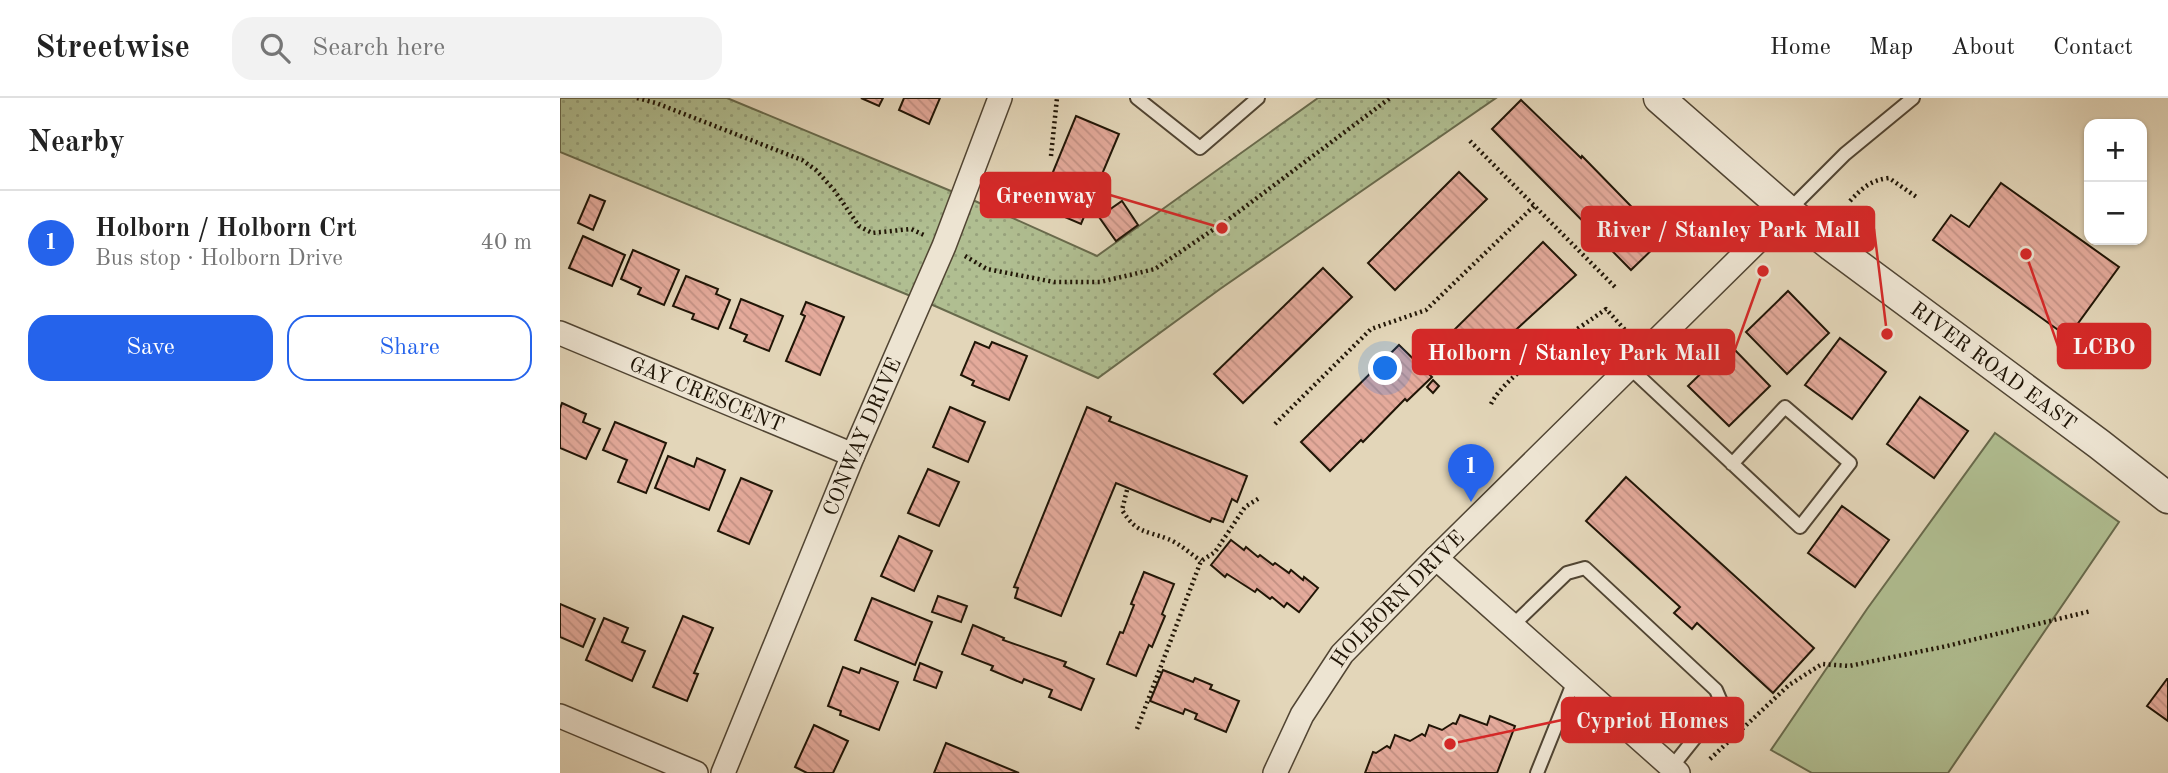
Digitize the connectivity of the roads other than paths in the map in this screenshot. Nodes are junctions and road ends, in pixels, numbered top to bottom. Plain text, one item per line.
1 (1000, 98) edge
2 (1137, 98) edge
3 (1258, 98) edge
4 (1659, 98) edge
5 (1913, 98) edge
6 (1788, 211) junction
7 (560, 333) edge
8 (1629, 367) junction
9 (853, 455) junction
10 (1732, 464) junction
11 (2168, 498) edge
12 (1436, 558) junction
13 (1512, 626) junction
14 (1574, 681) junction
15 (560, 716) edge
16 (1674, 771) edge
17 (696, 773) edge
18 (723, 773) edge
19 (1275, 773) edge
20 (1537, 773) edge

1 - 9 street, CONWAY DRIVE
2 - 3 lane
4 - 6 street, RIVER ROAD EAST
5 - 6 lane
6 - 8 street, HOLBORN DRIVE
6 - 11 street, RIVER ROAD EAST
7 - 9 street, GAY CRESCENT
8 - 10 lane
8 - 12 street, HOLBORN DRIVE
9 - 18 street, CONWAY DRIVE
10 - 10 lane
12 - 13 street
12 - 19 street, HOLBORN DRIVE
13 - 14 street
13 - 16 lane
14 - 16 street
14 - 20 lane
15 - 17 street

